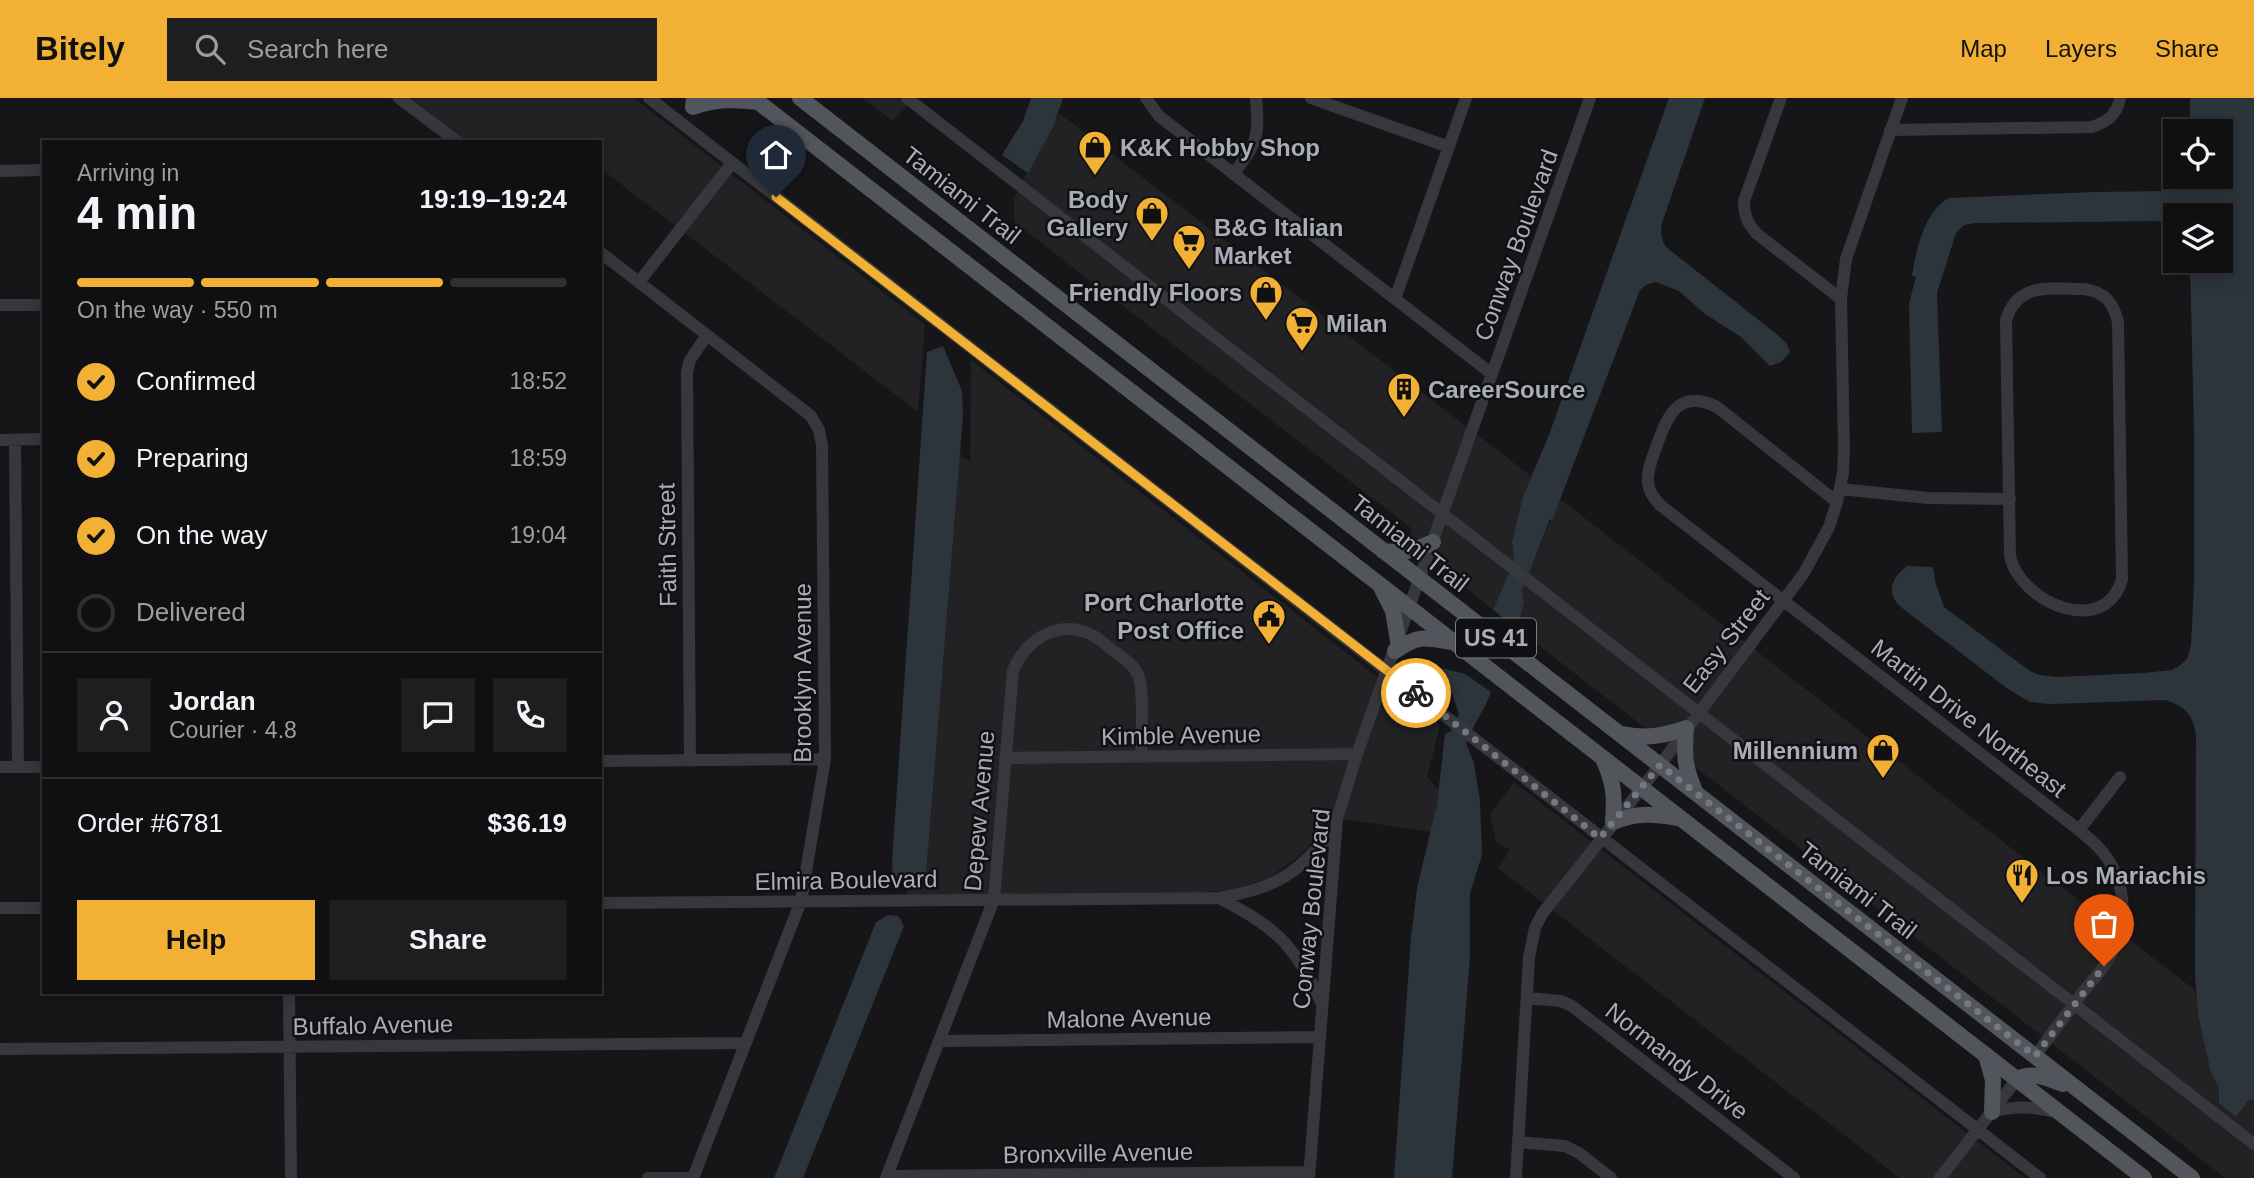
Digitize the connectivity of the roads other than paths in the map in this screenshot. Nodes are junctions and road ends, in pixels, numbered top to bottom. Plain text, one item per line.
1 (399, 98) edge
2 (649, 98) edge
3 (800, 98) edge
4 (908, 98) edge
5 (930, 98) edge
6 (1146, 98) edge
7 (1256, 98) edge
8 (1311, 98) edge
9 (1466, 98) edge
10 (1590, 98) edge
11 (1781, 98) edge
12 (1902, 98) edge
13 (2120, 98) edge
14 (756, 100) edge
15 (696, 101) edge
16 (922, 109) junction
17 (681, 123) junction
18 (1890, 130) junction
19 (444, 131) junction
20 (437, 140) edge
21 (455, 140) edge
22 (1449, 147) junction
23 (732, 163) junction
24 (42, 170) edge
25 (0, 171) edge
26 (1233, 174) junction
27 (602, 254) edge
28 (639, 282) junction
29 (1395, 299) junction
30 (1840, 299) junction
31 (0, 305) edge
32 (42, 305) edge
33 (708, 335) junction
34 (1492, 374) junction
35 (42, 439) edge
36 (0, 440) edge
37 (15, 440) junction
38 (1840, 489) junction
39 (2010, 499) junction
40 (1837, 502) junction
41 (1443, 513) junction
42 (1433, 542) junction
43 (1383, 551) junction
44 (1420, 580) junction
45 (1379, 583) junction
46 (1783, 601) junction
47 (1411, 608) junction
48 (1455, 642) junction
49 (1396, 646) junction
50 (1387, 671) junction
51 (1698, 711) junction
52 (1686, 728) junction
53 (1619, 734) junction
54 (1357, 754) junction
55 (1141, 757) junction
56 (1602, 757) junction
57 (1005, 758) junction
58 (825, 759) junction
59 (602, 761) edge
60 (690, 761) junction
61 (1660, 765) junction
62 (0, 767) edge
63 (18, 767) junction
64 (42, 767) edge
65 (2120, 777) dead end
66 (1642, 787) junction
67 (1696, 793) junction
68 (1681, 818) junction
69 (1614, 822) junction
70 (2079, 830) junction
71 (1336, 832) junction
72 (1600, 838) junction
73 (1219, 898) junction
74 (995, 899) junction
75 (801, 901) junction
76 (602, 903) edge
77 (0, 908) edge
78 (42, 908) edge
79 (289, 994) edge
80 (1527, 998) junction
81 (2074, 1004) junction
82 (1322, 1005) junction
83 (1320, 1037) junction
84 (939, 1041) junction
85 (746, 1043) junction
86 (289, 1047) junction
87 (0, 1049) edge
88 (1986, 1055) junction
89 (2035, 1056) junction
90 (2017, 1079) junction
91 (2075, 1088) junction
92 (1992, 1112) junction
93 (2060, 1113) junction
94 (1978, 1129) junction
95 (1518, 1142) junction
96 (2254, 1143) edge
97 (1309, 1175) edge
98 (886, 1177) edge
99 (291, 1178) edge
100 (648, 1178) edge
101 (693, 1178) edge
102 (1516, 1178) edge
103 (1611, 1178) edge
104 (1794, 1178) edge
105 (1940, 1178) edge
106 (2040, 1178) edge
107 (2144, 1178) edge
108 (2192, 1178) edge

1 - 19 street
2 - 17 street
3 - 43 main road, Tamiami Trail / US 41
4 - 16 street, Tamiami Trail
5 - 16 street
6 - 26 street
7 - 26 street
8 - 22 street
9 - 22 street
10 - 34 street, Conway Boulevard
11 - 30 street
12 - 18 street, Easy Street
13 - 18 street
14 - 15 main road
14 - 45 main road, Tamiami Trail / US 41
15 - 17 street
16 - 41 street, Tamiami Trail
17 - 23 street
18 - 30 street, Easy Street
19 - 20 street
19 - 21 street
22 - 29 street
23 - 28 street
23 - 50 street
24 - 25 street
26 - 29 street
27 - 28 street, Brooklyn Avenue
28 - 33 street, Brooklyn Avenue
29 - 34 street
30 - 38 street, Easy Street
31 - 32 street
33 - 58 street, Brooklyn Avenue
33 - 60 street, Faith Street
34 - 41 street, Conway Boulevard
35 - 37 street
36 - 37 street
37 - 63 street
38 - 39 street
38 - 40 street, Easy Street
39 - 39 street
40 - 46 street, Easy Street
40 - 46 street, Martin Drive Northeast
41 - 42 street, Conway Boulevard
41 - 51 street, Tamiami Trail
42 - 43 main road
42 - 44 street, Conway Boulevard
43 - 44 main road, Tamiami Trail / US 41
44 - 47 street, Conway Boulevard
44 - 53 main road, Tamiami Trail / US 41
45 - 47 main road, Tamiami Trail / US 41
45 - 49 main road
46 - 51 street, Easy Street
46 - 70 street, Martin Drive Northeast
47 - 48 main road, Tamiami Trail / US 41
47 - 49 street, Conway Boulevard
48 - 49 main road
48 - 56 main road, Tamiami Trail / US 41
49 - 50 street, Conway Boulevard
50 - 54 street, Conway Boulevard
50 - 72 street
51 - 52 street, Easy Street
51 - 81 street, Tamiami Trail
52 - 53 main road
52 - 61 street, Easy Street
52 - 67 main road
53 - 61 main road, Tamiami Trail / US 41
54 - 55 street, Kimble Avenue
54 - 71 street, Conway Boulevard
55 - 57 street, Kimble Avenue
55 - 57 street, Depew Avenue
56 - 66 main road, Tamiami Trail / US 41
56 - 69 main road
57 - 74 street, Depew Avenue
58 - 60 street
58 - 75 street, Brooklyn Avenue
59 - 60 street
61 - 66 street, Easy Street
61 - 67 main road, Tamiami Trail / US 41
62 - 63 street
63 - 64 street
65 - 70 street
66 - 68 main road, Tamiami Trail / US 41
66 - 69 street, Easy Street
67 - 89 main road, Tamiami Trail / US 41
68 - 69 main road
68 - 88 main road, Tamiami Trail / US 41
69 - 72 street, Easy Street
70 - 81 street, Martin Drive Northeast
71 - 73 street, Elmira Boulevard
71 - 82 street, Conway Boulevard
72 - 80 street, Easy Street
72 - 94 street
73 - 74 street, Elmira Boulevard
73 - 82 street, Elmira Boulevard
74 - 75 street, Elmira Boulevard
74 - 84 street, Depew Avenue
75 - 76 street, Elmira Boulevard
75 - 85 street, Brooklyn Avenue
77 - 78 street
79 - 86 street
80 - 95 street, Easy Street
80 - 104 street, Normandy Drive
81 - 89 street, Martin Drive Northeast
81 - 96 street, Tamiami Trail
82 - 83 street, Conway Boulevard
83 - 84 street, Malone Avenue
83 - 97 street, Conway Boulevard
84 - 98 street, Depew Avenue
85 - 86 street, Buffalo Avenue
85 - 101 street, Brooklyn Avenue
86 - 87 street, Buffalo Avenue
86 - 99 street
88 - 90 main road, Tamiami Trail / US 41
88 - 92 main road
89 - 91 main road, Tamiami Trail / US 41
90 - 91 main road
90 - 92 street
90 - 93 main road, Tamiami Trail / US 41
91 - 108 main road, Tamiami Trail / US 41
92 - 93 street
92 - 94 street
93 - 107 main road, Tamiami Trail / US 41
94 - 105 street
94 - 106 street
95 - 102 street, Easy Street
95 - 103 street
97 - 98 street, Bronxville Avenue
100 - 101 street

